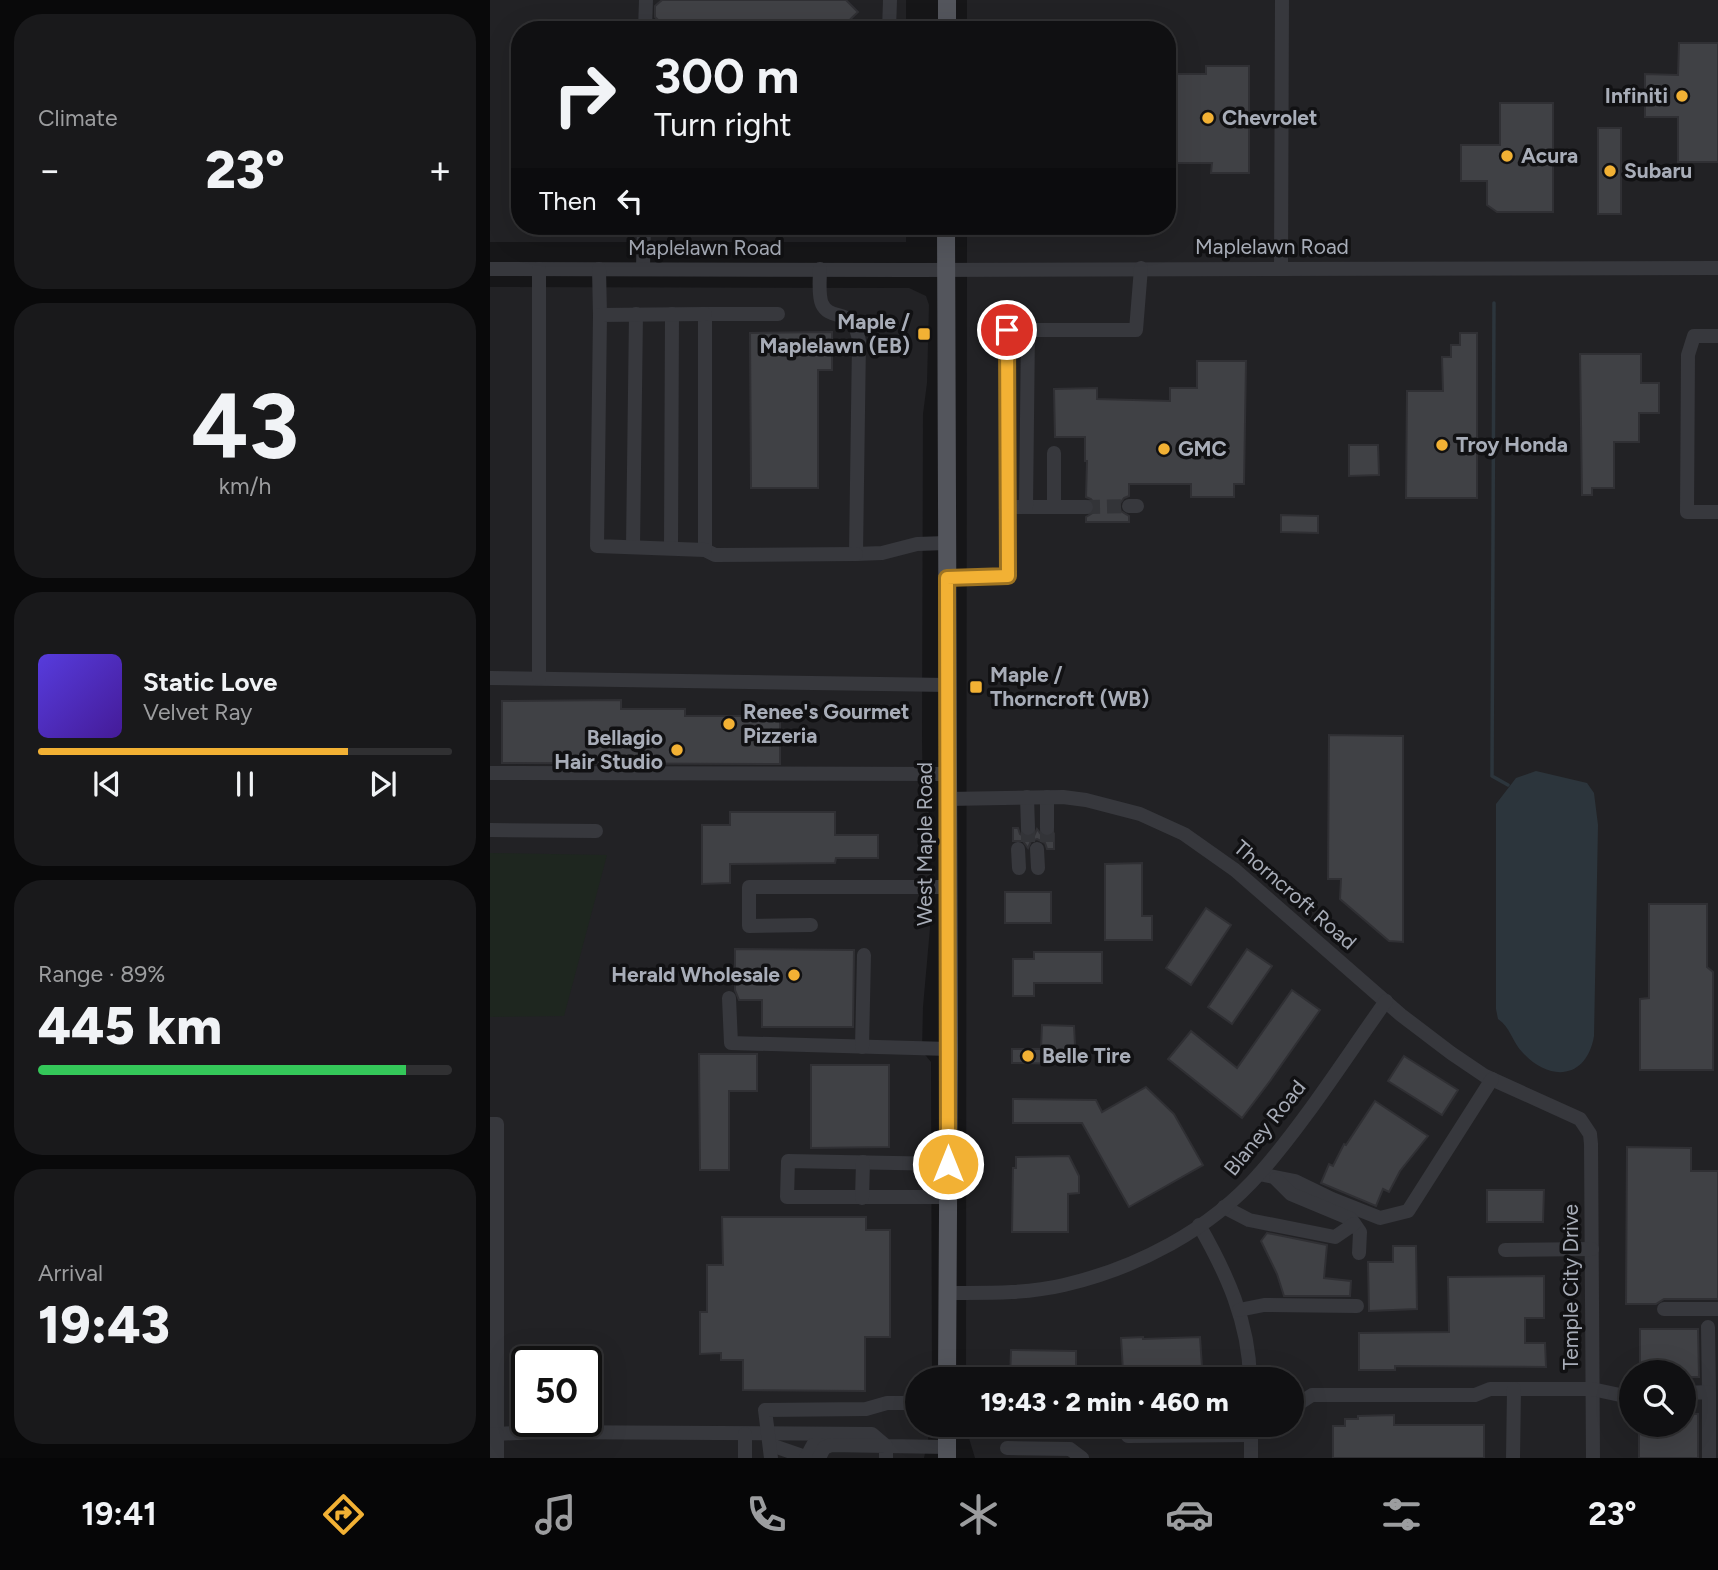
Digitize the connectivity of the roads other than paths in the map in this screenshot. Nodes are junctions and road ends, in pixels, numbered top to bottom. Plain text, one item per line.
1 (646, 0) edge
2 (890, 0) edge
3 (947, 0) edge
4 (1282, 0) edge
5 (646, 21) edge
6 (890, 21) edge
7 (947, 21) edge
8 (644, 235) edge
9 (946, 235) edge
10 (643, 268) junction
11 (1141, 268) junction
12 (1281, 268) junction
13 (1718, 268) edge
14 (490, 269) edge
15 (539, 269) junction
16 (599, 269) junction
17 (820, 269) junction
18 (947, 269) junction
19 (600, 314) junction
20 (636, 314) junction
21 (672, 314) junction
22 (705, 314) junction
23 (778, 314) dead end
24 (1028, 330) junction
25 (1718, 336) edge
26 (1054, 453) dead end
27 (1008, 506) junction
28 (1026, 507) junction
29 (1054, 507) junction
30 (1086, 507) tunnel mouth
31 (1718, 512) edge
32 (946, 543) junction
33 (633, 547) junction
34 (671, 548) junction
35 (705, 550) junction
36 (856, 554) junction
37 (947, 578) junction
38 (490, 678) edge
39 (539, 678) junction
40 (947, 685) junction
41 (490, 773) edge
42 (948, 774) junction
43 (1032, 797) junction
44 (948, 799) junction
45 (490, 830) edge
46 (596, 831) dead end
47 (1033, 849) joint
48 (948, 887) junction
49 (811, 925) dead end
50 (864, 955) dead end
51 (729, 998) dead end
52 (1386, 1001) junction
53 (862, 1046) junction
54 (949, 1049) junction
55 (1492, 1079) junction
56 (1580, 1119) joint
57 (490, 1124) edge
58 (863, 1162) junction
59 (948, 1164) junction
60 (1259, 1174) junction
61 (1275, 1178) junction
62 (948, 1197) junction
63 (862, 1198) junction
64 (1224, 1207) junction
65 (1354, 1224) junction
66 (1199, 1225) junction
67 (1592, 1249) junction
68 (1505, 1250) dead end
69 (1359, 1253) dead end
70 (948, 1293) junction
71 (1357, 1306) dead end
72 (1664, 1309) dead end
73 (1718, 1309) edge
74 (1239, 1310) junction
75 (1708, 1327) dead end
76 (947, 1367) edge
77 (1249, 1367) edge
78 (1514, 1389) junction
79 (1592, 1389) junction
80 (1696, 1392) edge
81 (1709, 1392) junction
82 (1619, 1395) edge
83 (1304, 1400) edge
84 (905, 1403) edge
85 (493, 1434) edge
86 (745, 1434) junction
87 (1251, 1437) edge
88 (770, 1445) edge
89 (1007, 1448) dead end
90 (886, 1452) edge
91 (947, 1452) edge
92 (813, 1453) edge
93 (1709, 1457) edge
94 (497, 1458) edge
95 (745, 1458) edge
96 (1082, 1458) edge
97 (1251, 1458) edge
98 (1513, 1458) edge
99 (1593, 1458) edge

1 - 5 street
2 - 6 street
3 - 7 main road
4 - 12 street
8 - 10 street
9 - 18 main road, West Maple Road
10 - 16 street, Maplelawn Road
10 - 17 street, Maplelawn Road
11 - 12 street, Maplelawn Road
11 - 18 street, Maplelawn Road
11 - 24 street
12 - 13 street, Maplelawn Road
14 - 15 street, Maplelawn Road
15 - 16 street, Maplelawn Road
15 - 39 street
16 - 19 street
17 - 18 street, Maplelawn Road
17 - 36 street
18 - 32 main road, West Maple Road
19 - 20 street
19 - 33 street
20 - 21 street
20 - 33 street
21 - 22 street
21 - 34 street
22 - 23 street
22 - 35 street
24 - 27 street
24 - 28 street
25 - 31 street
26 - 29 street
27 - 28 street
27 - 37 street
28 - 29 street
29 - 30 street
32 - 36 street
32 - 37 main road, West Maple Road
33 - 34 street
34 - 35 street
35 - 36 street
37 - 40 main road, West Maple Road
38 - 39 street
39 - 40 street
40 - 42 main road, West Maple Road
41 - 42 street
42 - 44 main road, West Maple Road
43 - 43 street
43 - 44 street, Thorncroft Road
43 - 52 street, Thorncroft Road
44 - 48 main road, West Maple Road
45 - 46 street
47 - 47 street
48 - 49 street
48 - 54 main road, West Maple Road
50 - 53 street
51 - 53 street
52 - 55 street, Thorncroft Road
52 - 60 street, Blaney Road
53 - 54 street
54 - 59 main road, West Maple Road
55 - 56 street, Thorncroft Road
55 - 61 street
56 - 67 street, Temple City Drive
57 - 85 street
58 - 59 street
58 - 63 street
58 - 63 street
59 - 62 main road, West Maple Road
60 - 61 street
60 - 64 street, Blaney Road
61 - 65 street
62 - 63 street
62 - 70 main road, West Maple Road
64 - 65 street
64 - 66 street, Blaney Road
65 - 69 street
66 - 70 street, Blaney Road
66 - 74 street
67 - 68 street
67 - 79 street, Temple City Drive
70 - 76 main road, West Maple Road
71 - 74 street
72 - 73 street
74 - 77 street
75 - 81 street
78 - 79 street
78 - 83 street
78 - 98 street
79 - 82 street
79 - 99 street, Temple City Drive
80 - 81 street
81 - 93 street
84 - 88 street
85 - 86 street
85 - 94 street
86 - 88 street
86 - 95 street
87 - 97 street
88 - 90 street
88 - 92 street
89 - 96 street
90 - 91 street
90 - 92 street

